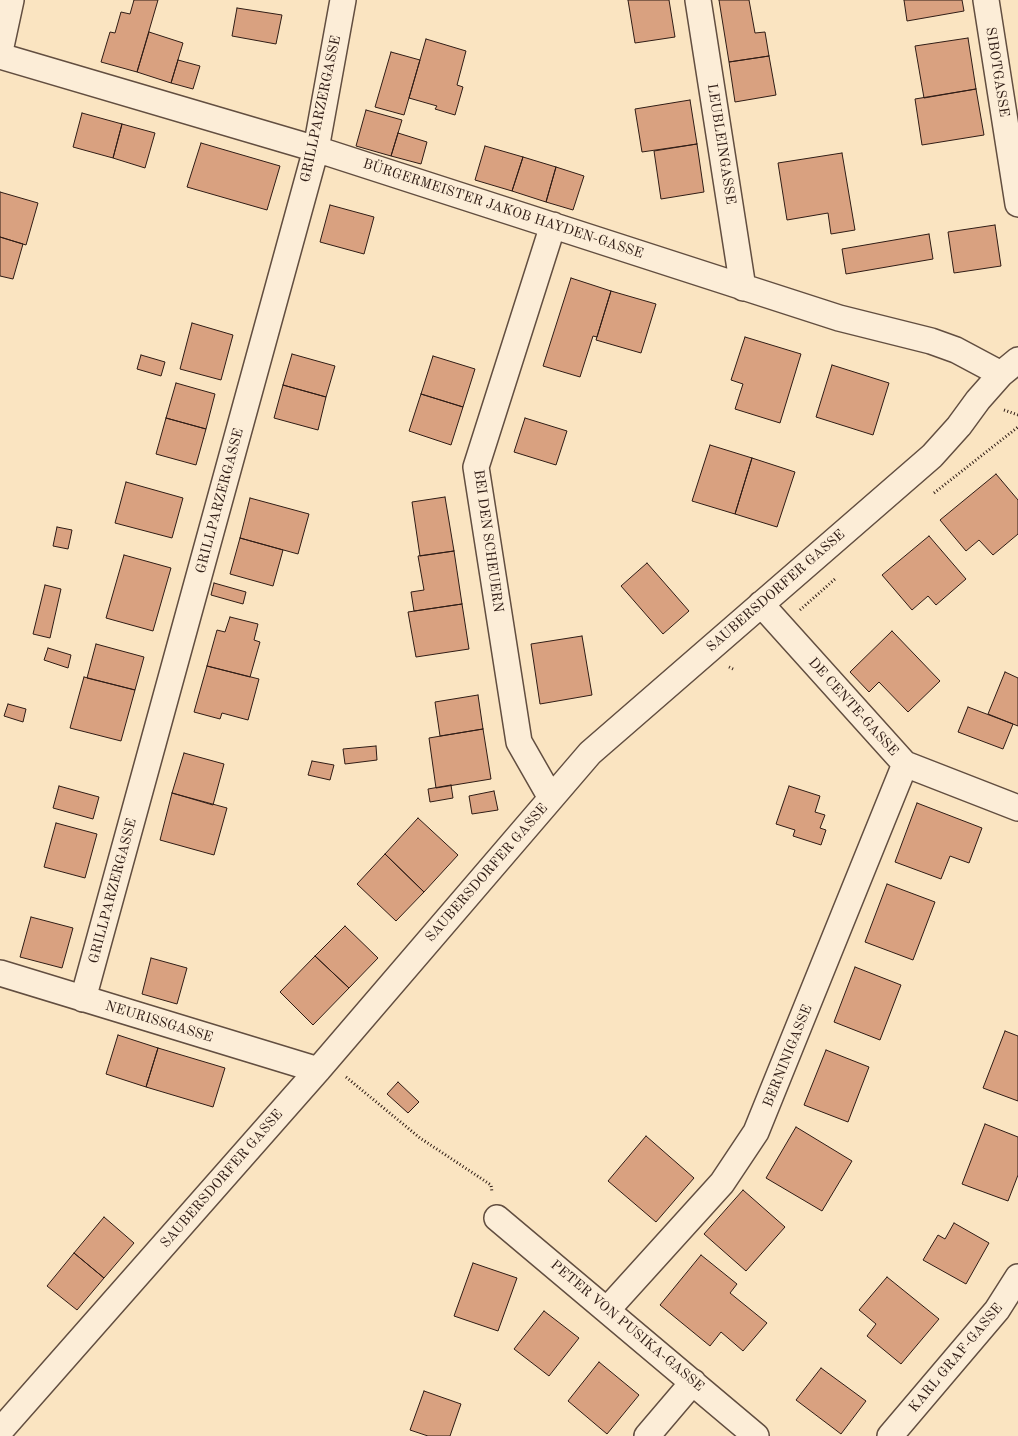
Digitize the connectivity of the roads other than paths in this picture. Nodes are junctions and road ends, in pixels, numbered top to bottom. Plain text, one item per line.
1 (11, 0) edge
2 (343, 0) edge
3 (698, 0) edge
4 (986, 0) edge
5 (0, 51) edge
6 (0, 56) edge
7 (316, 149) junction
8 (1018, 204) edge
9 (553, 225) junction
10 (743, 288) junction
11 (1010, 367) edge
12 (761, 604) junction
13 (904, 764) junction
14 (551, 798) junction
15 (1018, 808) edge
16 (0, 973) edge
17 (83, 999) junction
18 (322, 1065) junction
19 (497, 1218) road end
20 (1018, 1277) edge
21 (607, 1310) junction
22 (694, 1382) junction
23 (0, 1431) edge
24 (647, 1436) edge
25 (756, 1436) edge
26 (890, 1436) edge

1 - 5 street
2 - 7 street, GRILLPARZERGASSE
3 - 10 street, LEUBLEINGASSE
4 - 8 street, SIBOTGASSE
6 - 7 street, BÜRGERMEISTER JAKOB HAYDEN-GASSE
7 - 9 street, BÜRGERMEISTER JAKOB HAYDEN-GASSE
7 - 17 street, GRILLPARZERGASSE
9 - 10 street, BÜRGERMEISTER JAKOB HAYDEN-GASSE
9 - 14 street, BEI DEN SCHEUERN
10 - 11 street, BÜRGERMEISTER JAKOB HAYDEN-GASSE
11 - 12 street, SAUBERSDORFER GASSE
12 - 13 street, DE CENTE-GASSE
12 - 14 street, SAUBERSDORFER GASSE
13 - 15 street, DE CENTE-GASSE
13 - 21 street, BERNINIGASSE
14 - 18 street, SAUBERSDORFER GASSE
16 - 17 street, NEURISSGASSE
17 - 18 street, NEURISSGASSE
18 - 23 street, SAUBERSDORFER GASSE
19 - 21 street, PETER VON PUSIKA-GASSE
20 - 26 street, KARL GRAF-GASSE
21 - 22 street, PETER VON PUSIKA-GASSE
22 - 24 street
22 - 25 street, PETER VON PUSIKA-GASSE

